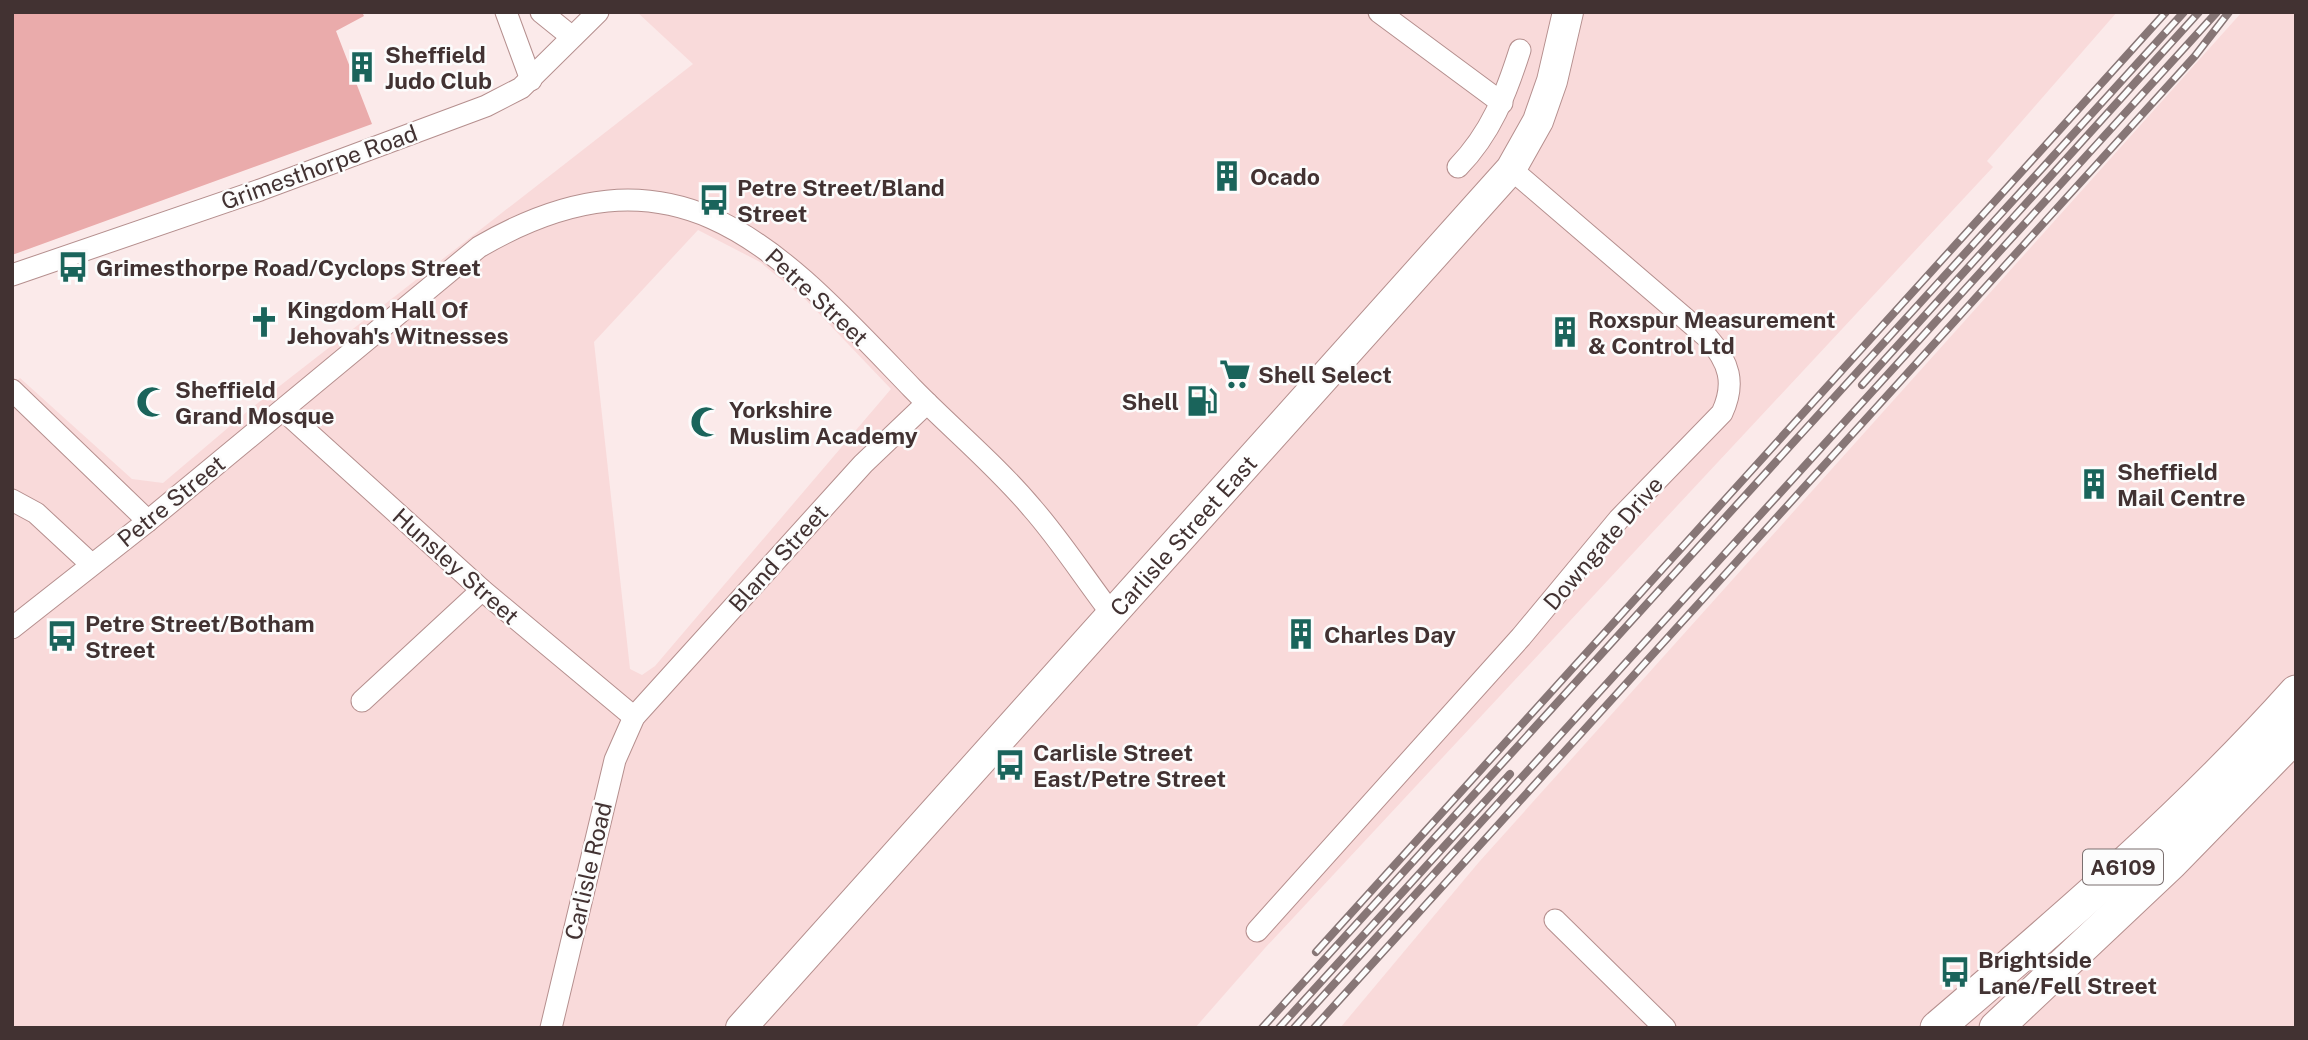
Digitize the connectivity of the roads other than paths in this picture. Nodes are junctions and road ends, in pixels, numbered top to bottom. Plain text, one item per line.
1 (506, 12) edge
2 (541, 12) edge
3 (598, 12) edge
4 (1380, 12) edge
5 (1568, 12) edge
6 (572, 37) junction
7 (1520, 50) dead end
8 (531, 80) junction
9 (1502, 103) junction
10 (1458, 167) dead end
11 (1511, 169) junction
12 (12, 275) edge
13 (12, 390) edge
14 (927, 403) junction
15 (283, 410) junction
16 (12, 500) edge
17 (148, 521) junction
18 (91, 565) junction
19 (482, 590) junction
20 (1112, 614) junction
21 (12, 628) edge
22 (2296, 692) edge
23 (362, 701) dead end
24 (634, 717) junction
25 (2296, 735) edge
26 (1555, 920) dead end
27 (1257, 930) dead end
28 (551, 1028) edge
29 (741, 1028) edge
30 (1665, 1028) edge
31 (1937, 1028) edge
32 (1996, 1028) edge

1 - 8 street
2 - 6 street
3 - 6 street, Grimesthorpe Road
4 - 9 street
5 - 11 main road, Carlisle Street East
6 - 8 street, Grimesthorpe Road
7 - 9 street
8 - 12 street, Grimesthorpe Road
9 - 10 street
11 - 20 main road, Carlisle Street East
11 - 27 street, Downgate Drive
13 - 17 street
14 - 15 street, Petre Street
14 - 20 street, Petre Street
14 - 24 street, Bland Street
15 - 17 street, Petre Street
15 - 19 street, Hunsley Street
16 - 18 street
17 - 18 street, Petre Street
18 - 21 street, Petre Street
19 - 23 street
19 - 24 street, Hunsley Street
20 - 29 main road, Carlisle Street East
22 - 31 main road, A6109
24 - 28 street, Carlisle Road
25 - 32 main road, A6109
26 - 30 street

